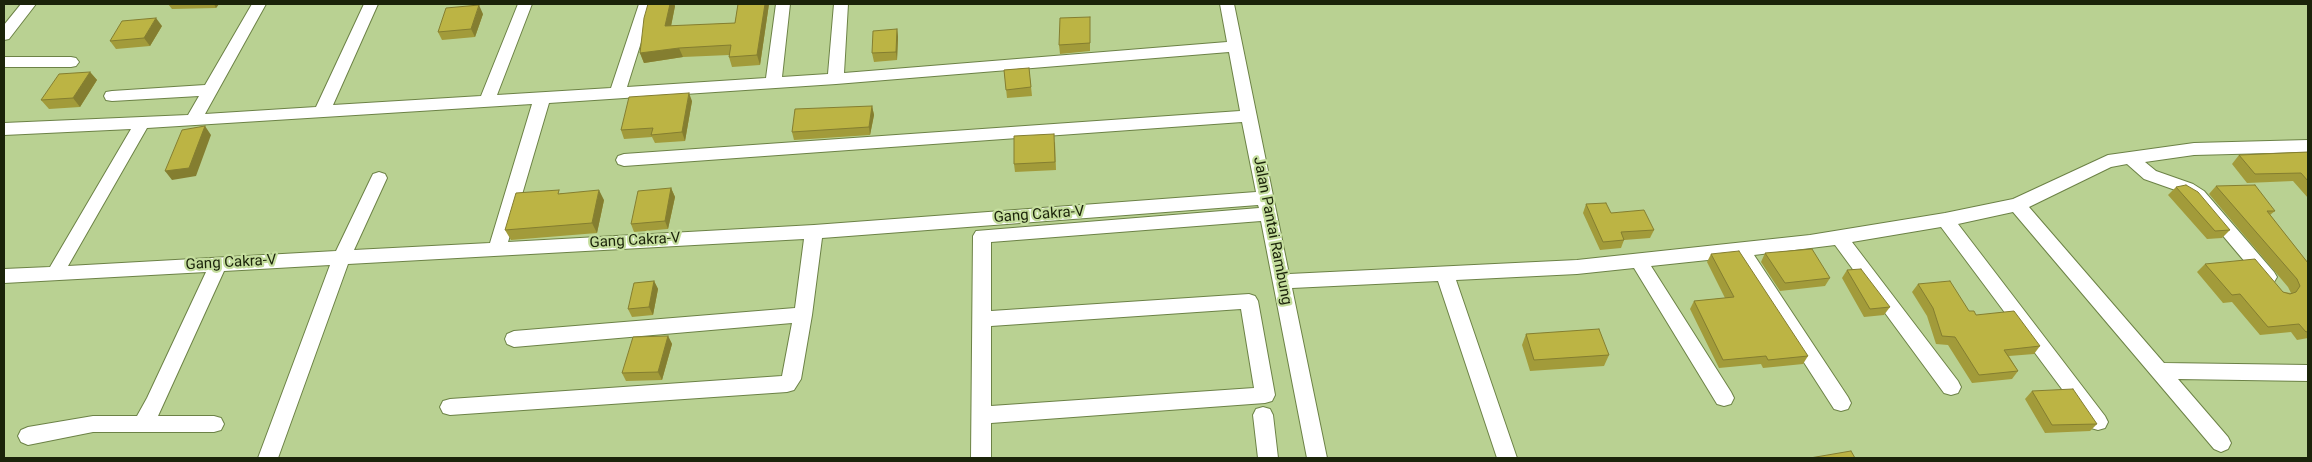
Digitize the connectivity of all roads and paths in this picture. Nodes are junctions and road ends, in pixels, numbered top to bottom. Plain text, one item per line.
1 (29, 4) edge
2 (259, 4) edge
3 (371, 4) edge
4 (525, 4) edge
5 (646, 4) edge
6 (783, 4) edge
7 (841, 4) edge
8 (1227, 4) edge
9 (4, 35) edge
10 (1235, 46) junction
11 (4, 62) edge
12 (71, 62) dead end
13 (836, 79) junction
14 (774, 83) junction
15 (210, 90) junction
16 (617, 93) junction
17 (112, 96) dead end
18 (542, 98) junction
19 (487, 101) junction
20 (322, 112) junction
21 (1250, 116) junction
22 (193, 120) junction
23 (142, 123) junction
24 (4, 129) edge
25 (2308, 146) edge
26 (2130, 158) junction
27 (624, 160) dead end
28 (379, 178) dead end
29 (2017, 205) junction
30 (1268, 206) junction
31 (1945, 220) junction
32 (814, 232) junction
33 (1838, 236) junction
34 (1740, 248) junction
35 (497, 249) junction
36 (342, 257) junction
37 (1638, 260) junction
38 (219, 264) junction
39 (55, 273) junction
40 (1446, 273) junction
41 (4, 276) edge
42 (1282, 281) junction
43 (2281, 293) edge
44 (803, 315) junction
45 (982, 319) junction
46 (514, 339) dead end
47 (2159, 371) junction
48 (2308, 373) edge
49 (1951, 387) dead end
50 (1724, 398) dead end
51 (1841, 403) dead end
52 (450, 407) dead end
53 (981, 415) junction
54 (1263, 416) dead end
55 (2098, 422) edge
56 (142, 424) junction
57 (214, 424) dead end
58 (28, 436) dead end
59 (2220, 442) dead end
60 (268, 458) edge
61 (981, 458) edge
62 (1268, 458) edge
63 (1317, 458) edge
64 (1506, 458) edge

1 - 9 street
2 - 15 street
3 - 20 street
4 - 19 street
5 - 16 street
6 - 14 street
7 - 13 street
8 - 10 street, Jalan Pantai Rambung
10 - 13 street
10 - 21 street, Jalan Pantai Rambung
11 - 12 street
13 - 14 street
14 - 16 street
15 - 17 street
15 - 22 street
16 - 18 street
18 - 19 street
18 - 35 street
19 - 20 street
20 - 22 street
21 - 27 street
21 - 30 street, Jalan Pantai Rambung
22 - 23 street
23 - 24 street
23 - 39 street
25 - 26 street
26 - 29 street
26 - 43 street
28 - 36 street
29 - 31 street
29 - 47 street
30 - 32 street, Gang Cakra-V
30 - 42 street, Jalan Pantai Rambung
30 - 45 street
31 - 33 street
31 - 55 street
32 - 35 street, Gang Cakra-V
32 - 44 street
33 - 34 street
33 - 49 street
34 - 37 street
34 - 51 street
35 - 36 street, Gang Cakra-V
36 - 38 street, Gang Cakra-V
36 - 60 street
37 - 40 street
37 - 50 street
38 - 39 street, Gang Cakra-V
38 - 56 street
39 - 41 street, Gang Cakra-V
40 - 42 street
40 - 64 street
42 - 63 street, Jalan Pantai Rambung
44 - 46 street
44 - 52 street
45 - 53 street
45 - 53 street
47 - 48 street
47 - 59 street
53 - 61 street
54 - 62 street
56 - 57 street
56 - 58 street

